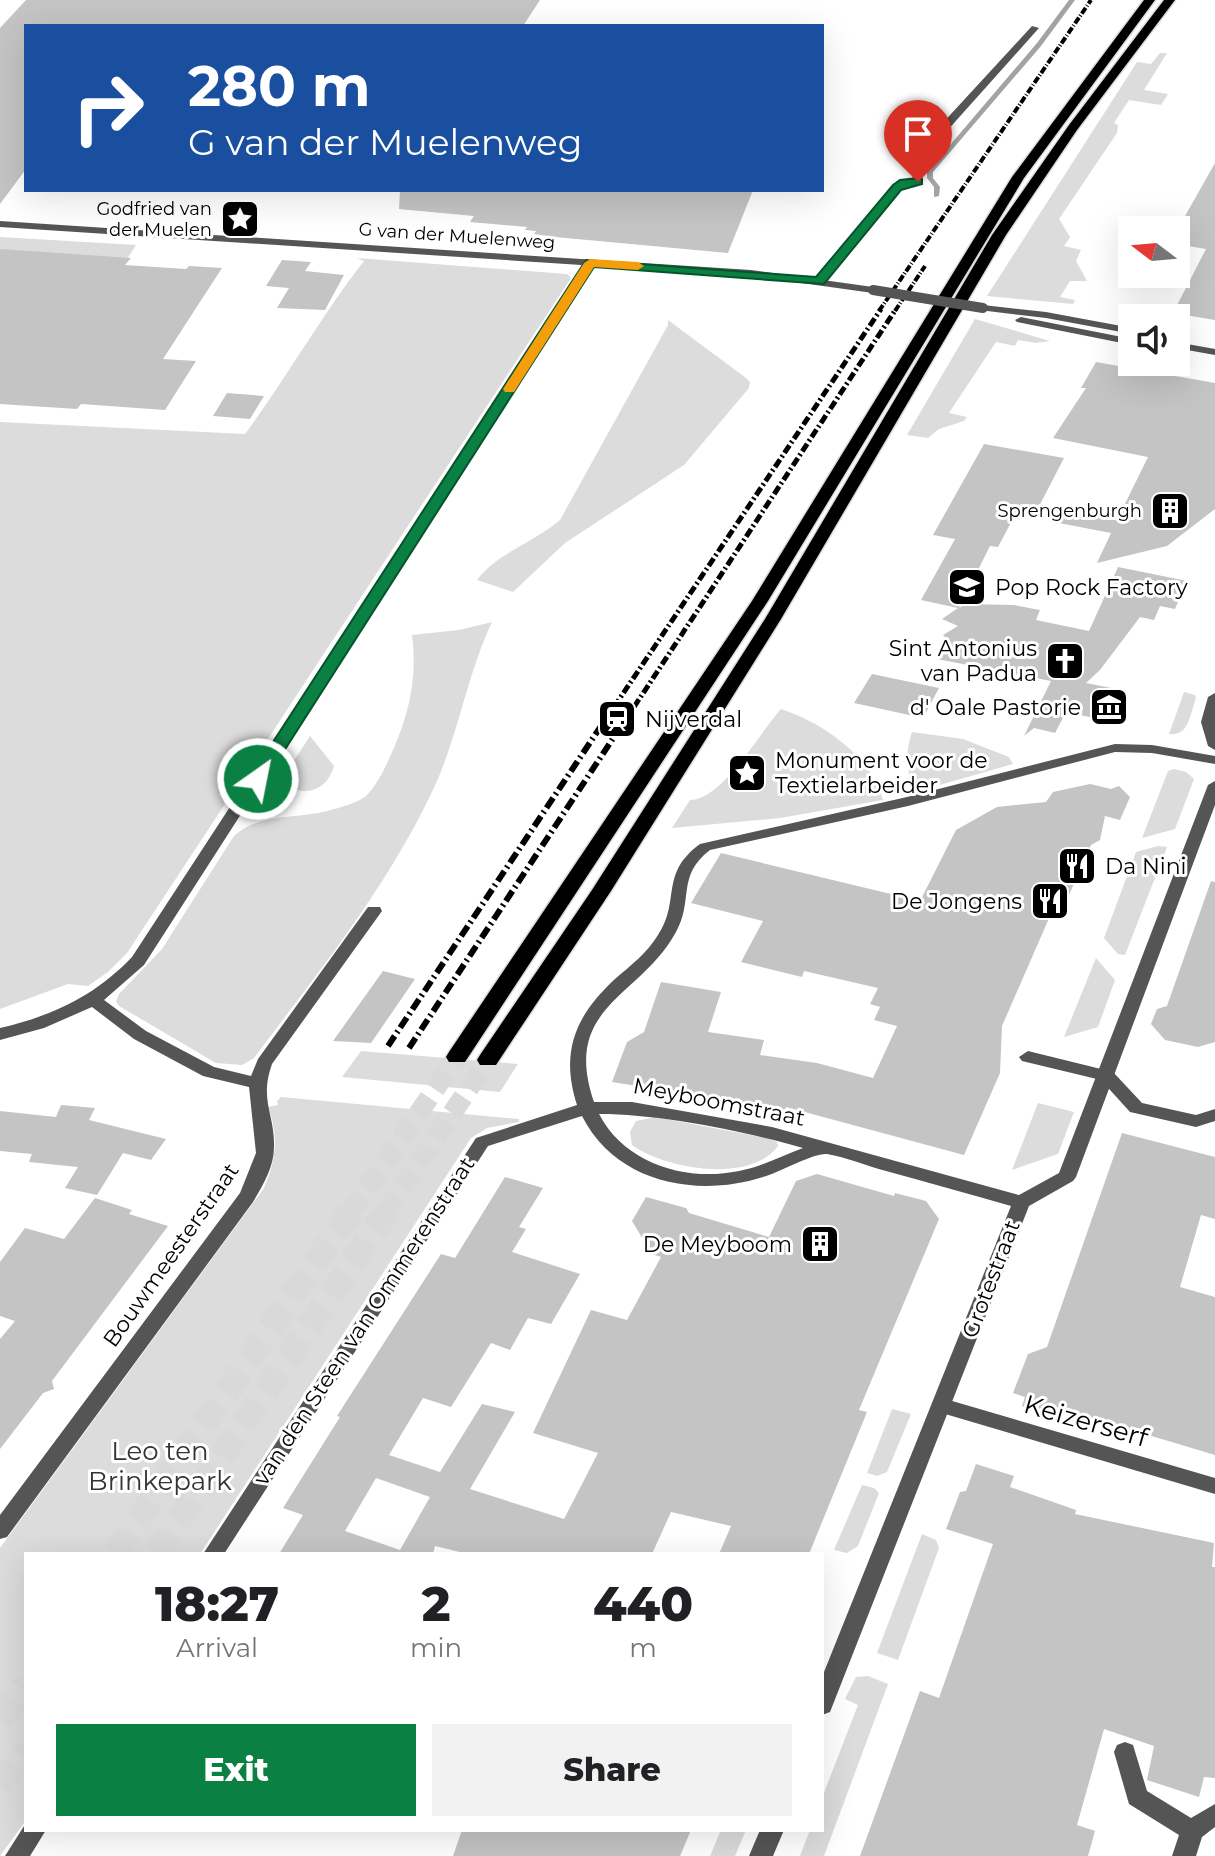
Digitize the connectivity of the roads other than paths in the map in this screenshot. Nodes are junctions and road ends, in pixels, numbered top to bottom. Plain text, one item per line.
1 (1150, 0) edge
2 (1170, 0) edge
3 (1035, 28) dead end
4 (0, 224) edge
5 (590, 263) junction
6 (820, 281) junction
7 (1005, 312) junction
8 (1118, 328) edge
9 (1118, 340) edge
10 (1190, 348) edge
11 (1215, 352) edge
12 (1215, 697) edge
13 (1215, 746) edge
14 (1215, 760) edge
15 (1215, 785) edge
16 (374, 911) dead end
17 (93, 1000) junction
18 (0, 1034) edge
19 (457, 1057) tunnel mouth
20 (1028, 1057) dead end
21 (488, 1060) tunnel mouth
22 (1107, 1076) junction
23 (256, 1083) junction
24 (587, 1108) junction
25 (1215, 1115) edge
26 (823, 1147) junction
27 (1021, 1202) junction
28 (942, 1406) junction
29 (1215, 1486) edge
30 (0, 1531) edge
31 (214, 1552) edge
32 (824, 1700) edge
33 (1125, 1752) dead end
34 (1215, 1814) edge
35 (1192, 1831) junction
36 (33, 1832) edge
37 (771, 1832) edge
38 (17, 1856) edge
39 (761, 1856) edge
40 (1184, 1856) edge

1 - 19 main road
2 - 21 main road
3 - 6 street
4 - 5 street, G van der Muelenweg
5 - 6 street, G van der Muelenweg
5 - 17 street
6 - 7 street, G van der Muelenweg, bridge
7 - 8 street, G van der Muelenweg
7 - 9 street, G van der Muelenweg
10 - 11 street
12 - 13 street
14 - 24 street
15 - 22 street, Grotestraat
16 - 23 street
17 - 18 street
17 - 23 street
20 - 22 street
22 - 25 street
22 - 27 street, Grotestraat
23 - 30 street, Bouwmeesterstraat
24 - 26 street, Meyboomstraat
24 - 26 street, Meyboomstraat
24 - 31 street, van den Steen van Ommerenstraat
26 - 27 street, Meyboomstraat
27 - 28 street, Grotestraat
28 - 29 street, Keizerserf
28 - 32 street, Grotestraat
33 - 35 street
34 - 35 street
35 - 40 street
36 - 38 street
37 - 39 street

